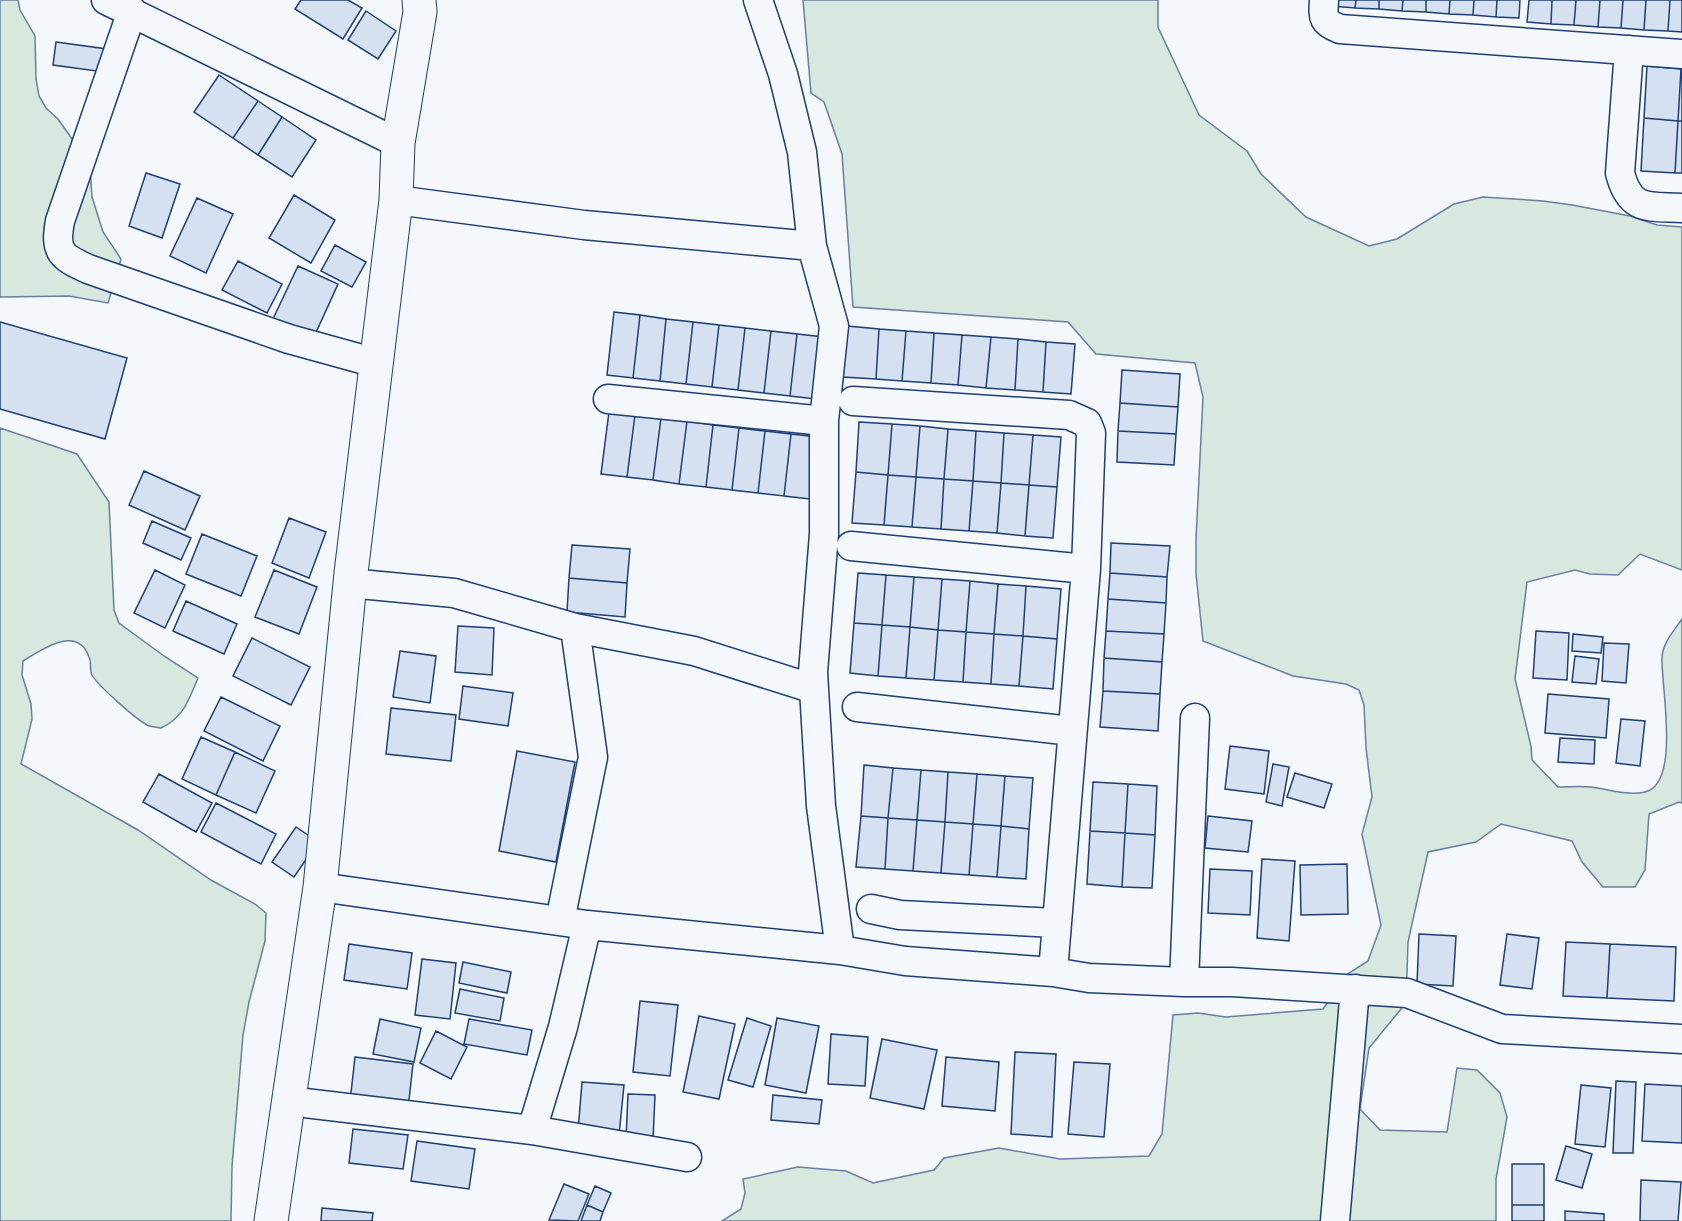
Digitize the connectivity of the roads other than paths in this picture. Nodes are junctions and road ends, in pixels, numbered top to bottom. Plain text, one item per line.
1 (106, 0) edge
2 (419, 0) edge
3 (758, 0) edge
4 (1324, 0) edge
5 (132, 11) junction
6 (1629, 50) junction
7 (1682, 54) edge
8 (398, 143) junction
9 (396, 200) junction
10 (1682, 208) edge
11 (812, 246) junction
12 (376, 363) junction
13 (608, 399) dead end
14 (853, 401) dead end
15 (824, 421) junction
16 (851, 546) dead end
17 (1086, 569) junction
18 (350, 583) junction
19 (575, 628) junction
20 (814, 689) junction
21 (857, 707) dead end
22 (1195, 718) dead end
23 (1072, 731) junction
24 (320, 887) junction
25 (871, 909) dead end
26 (574, 923) junction
27 (1056, 923) junction
28 (840, 950) junction
29 (1053, 972) junction
30 (1184, 982) junction
31 (1355, 989) junction
32 (1682, 1039) edge
33 (288, 1101) junction
34 (532, 1130) junction
35 (687, 1157) dead end
36 (271, 1221) edge
37 (1335, 1221) edge

1 - 5 street
2 - 8 main road
3 - 11 street
4 - 6 street
5 - 8 street
5 - 12 street
6 - 7 street
6 - 10 street
8 - 9 main road
9 - 11 street
9 - 12 main road
11 - 15 street
12 - 18 main road
13 - 15 street
14 - 17 street
15 - 20 street
16 - 17 street
17 - 23 street
18 - 19 street
18 - 24 main road
19 - 20 street
19 - 26 street
20 - 28 street
21 - 23 street
22 - 30 street
23 - 27 street
24 - 26 street
24 - 33 main road
25 - 27 street
26 - 28 street
26 - 34 street
27 - 29 street
28 - 29 street
29 - 30 street
30 - 31 street
31 - 32 street
31 - 37 street
33 - 34 street
33 - 36 main road
34 - 35 street

